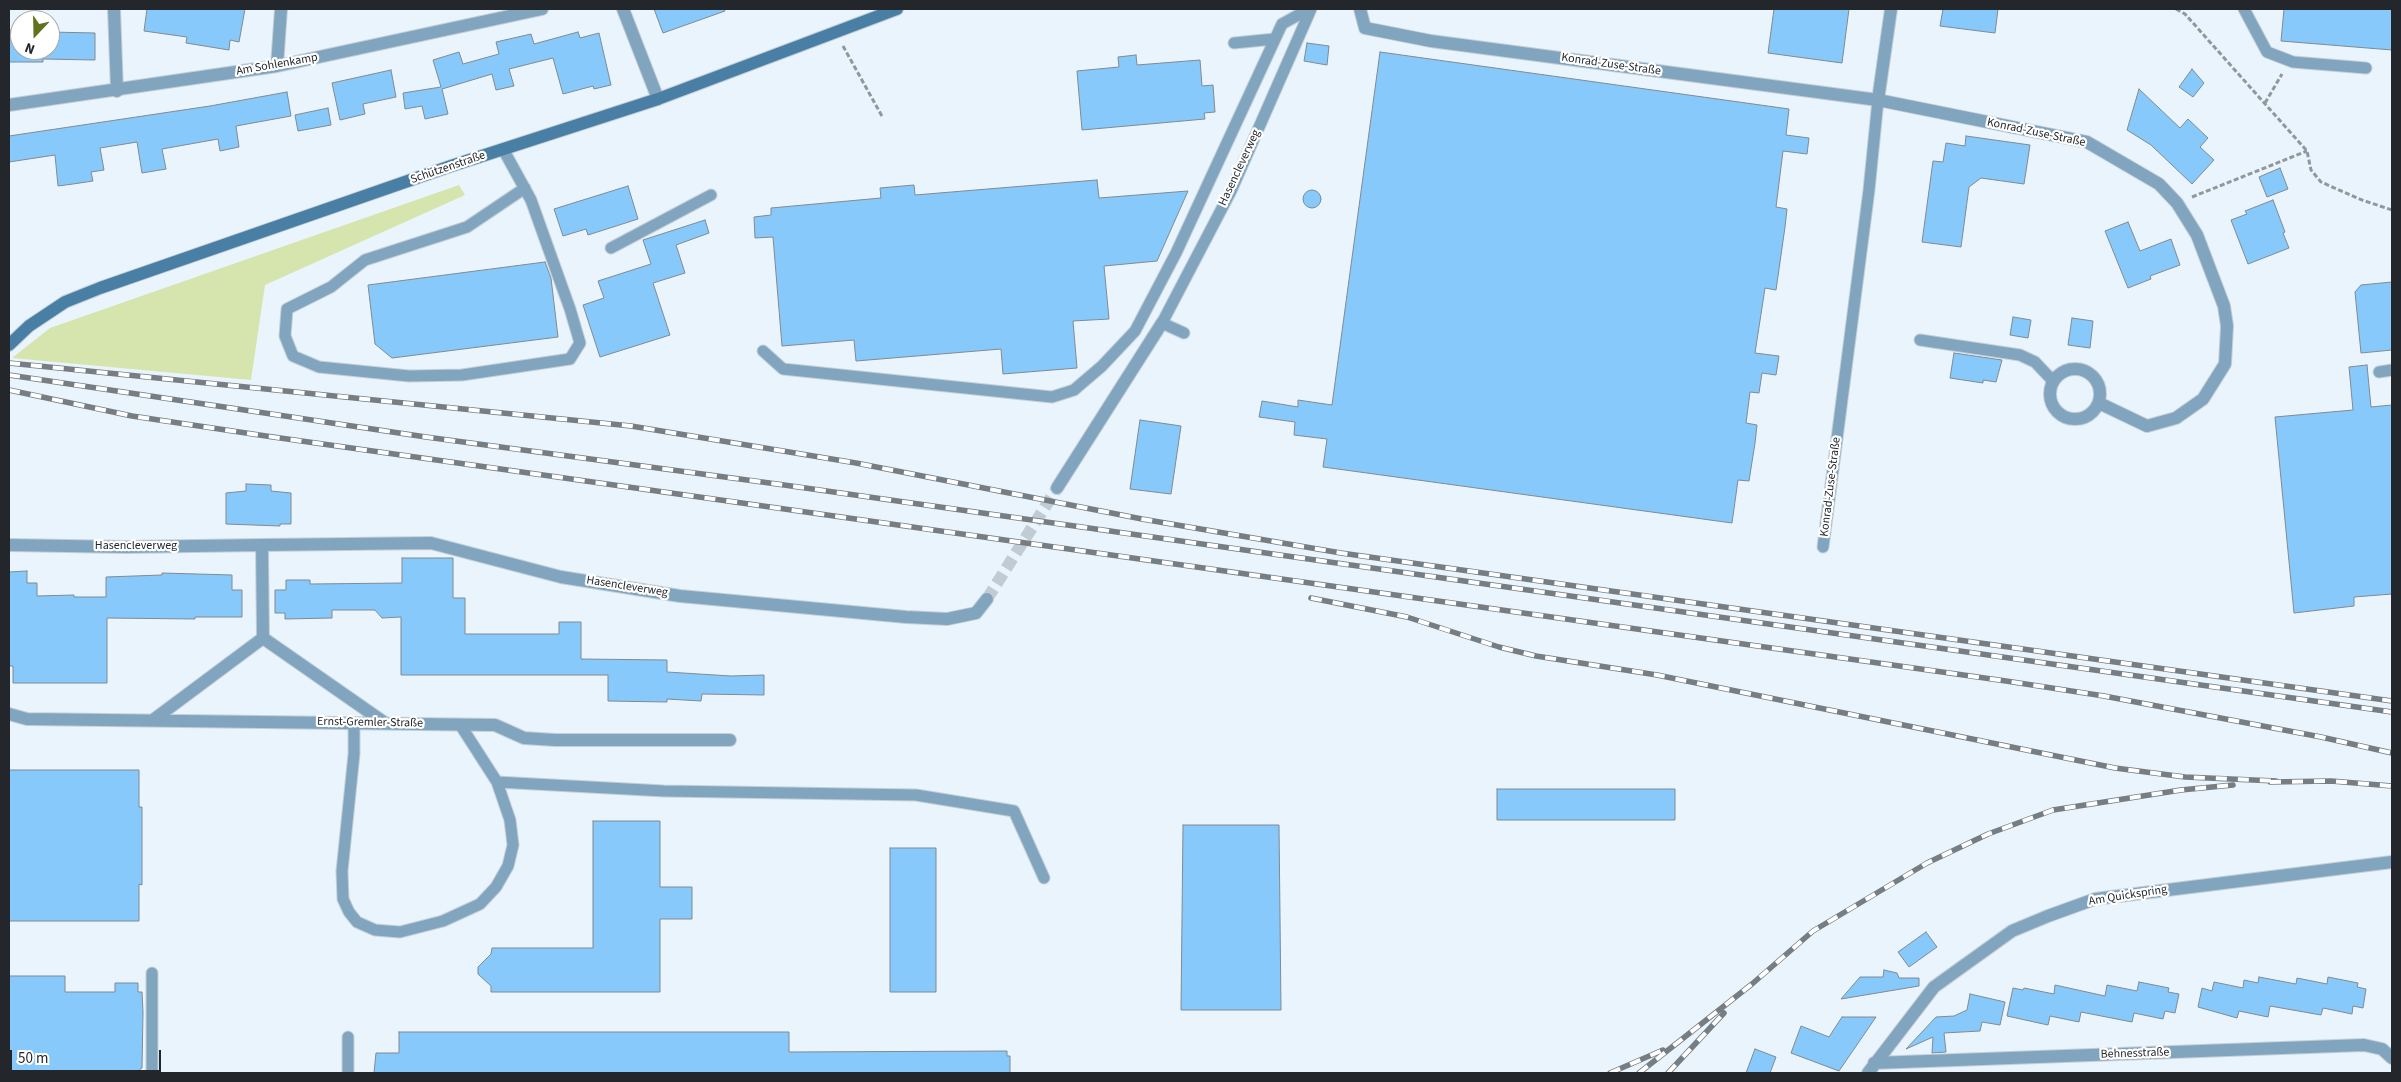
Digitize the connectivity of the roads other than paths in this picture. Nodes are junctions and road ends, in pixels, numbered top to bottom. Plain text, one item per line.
1 (114, 9) edge
2 (281, 9) edge
3 (542, 9) edge
4 (623, 9) edge
5 (897, 9) edge
6 (1310, 9) edge
7 (1360, 9) edge
8 (1891, 9) edge
9 (2244, 9) edge
10 (1274, 39) junction
11 (1234, 43) dead end
12 (277, 66) junction
13 (2366, 68) dead end
14 (116, 91) junction
15 (658, 99) junction
16 (1878, 100) junction
17 (9, 105) edge
18 (503, 150) junction
19 (525, 188) junction
20 (711, 195) dead end
21 (612, 248) dead end
22 (1162, 323) junction
23 (1184, 333) dead end
24 (1920, 340) dead end
25 (9, 345) edge
26 (763, 351) dead end
27 (2392, 370) edge
28 (2379, 372) dead end
29 (2053, 381) junction
30 (2099, 403) junction
31 (1057, 488) tunnel mouth
32 (9, 545) edge
33 (262, 545) junction
34 (1823, 547) dead end
35 (987, 599) tunnel mouth
36 (263, 638) junction
37 (9, 714) edge
38 (153, 720) junction
39 (354, 722) junction
40 (385, 723) junction
41 (461, 726) junction
42 (730, 740) dead end
43 (497, 782) junction
44 (2392, 862) edge
45 (1044, 878) dead end
46 (152, 974) dead end
47 (348, 1037) dead end
48 (2392, 1058) edge
49 (1871, 1068) edge
50 (152, 1073) edge
51 (348, 1073) edge

1 - 14 street
2 - 12 street
3 - 12 street, Am Sohlenkamp
4 - 15 street
5 - 15 main road, Schützenstraße
6 - 10 lane
6 - 22 lane, Hasencleverweg
7 - 16 street, Konrad-Zuse-Straße
8 - 16 street, Konrad-Zuse-Straße
9 - 13 lane
10 - 11 lane
10 - 26 lane
12 - 14 street, Am Sohlenkamp
14 - 17 street, Am Sohlenkamp
15 - 18 main road, Schützenstraße
16 - 30 street, Konrad-Zuse-Straße
16 - 34 lane, Konrad-Zuse-Straße
18 - 19 lane
18 - 25 main road, Schützenstraße
19 - 19 lane
20 - 21 lane
22 - 23 lane
22 - 31 street, Hasencleverweg
24 - 29 lane
27 - 28 lane
29 - 30 street
29 - 30 street
32 - 33 street, Hasencleverweg
33 - 35 street, Hasencleverweg
33 - 36 street
36 - 38 street
36 - 40 street
37 - 38 street, Ernst-Gremler-Straße
38 - 39 street, Ernst-Gremler-Straße
39 - 40 street, Ernst-Gremler-Straße
39 - 43 lane
40 - 41 street, Ernst-Gremler-Straße
41 - 42 street, Ernst-Gremler-Straße
41 - 43 lane
43 - 45 lane
44 - 49 street, Am Quickspring
46 - 50 lane
47 - 51 lane
48 - 49 street, Behnesstraße

